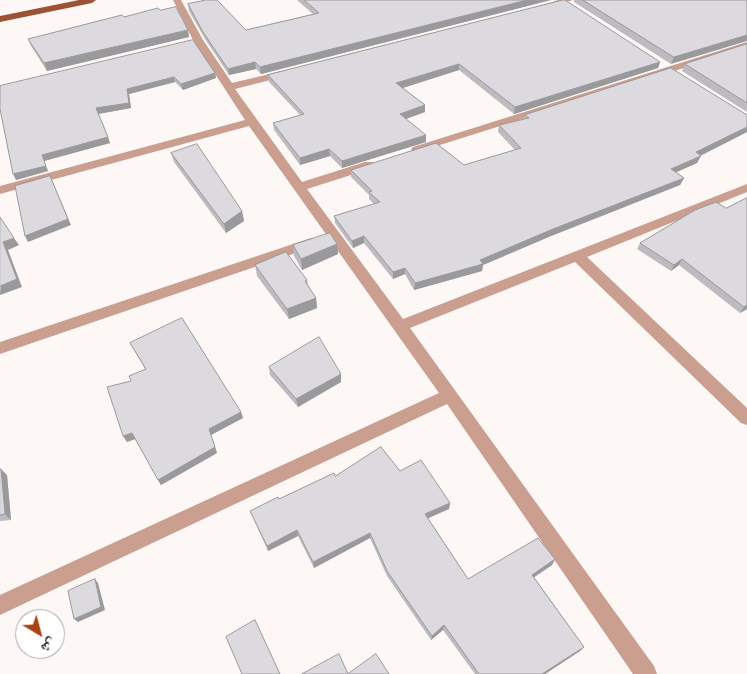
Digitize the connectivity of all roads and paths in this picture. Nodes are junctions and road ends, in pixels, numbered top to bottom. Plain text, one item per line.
1 (92, 0) edge
2 (177, 0) edge
3 (567, 2) edge
4 (535, 9) edge
5 (0, 19) edge
6 (747, 45) edge
7 (666, 66) junction
8 (296, 70) edge
9 (685, 78) edge
10 (229, 87) junction
11 (252, 122) junction
12 (410, 152) edge
13 (382, 161) edge
14 (298, 188) junction
15 (747, 188) edge
16 (0, 190) edge
17 (334, 235) junction
18 (578, 256) junction
19 (400, 326) junction
20 (0, 348) edge
21 (450, 395) junction
22 (747, 418) edge
23 (0, 605) edge
24 (646, 674) edge

1 - 5 main road
2 - 10 street
3 - 4 street
6 - 7 street
7 - 9 street
7 - 12 street
8 - 10 street
10 - 11 street
11 - 14 street
11 - 16 street
13 - 14 street
14 - 17 street
15 - 18 street
17 - 19 street
17 - 20 street
18 - 19 street
18 - 22 street
19 - 21 street
21 - 23 street
21 - 24 street

